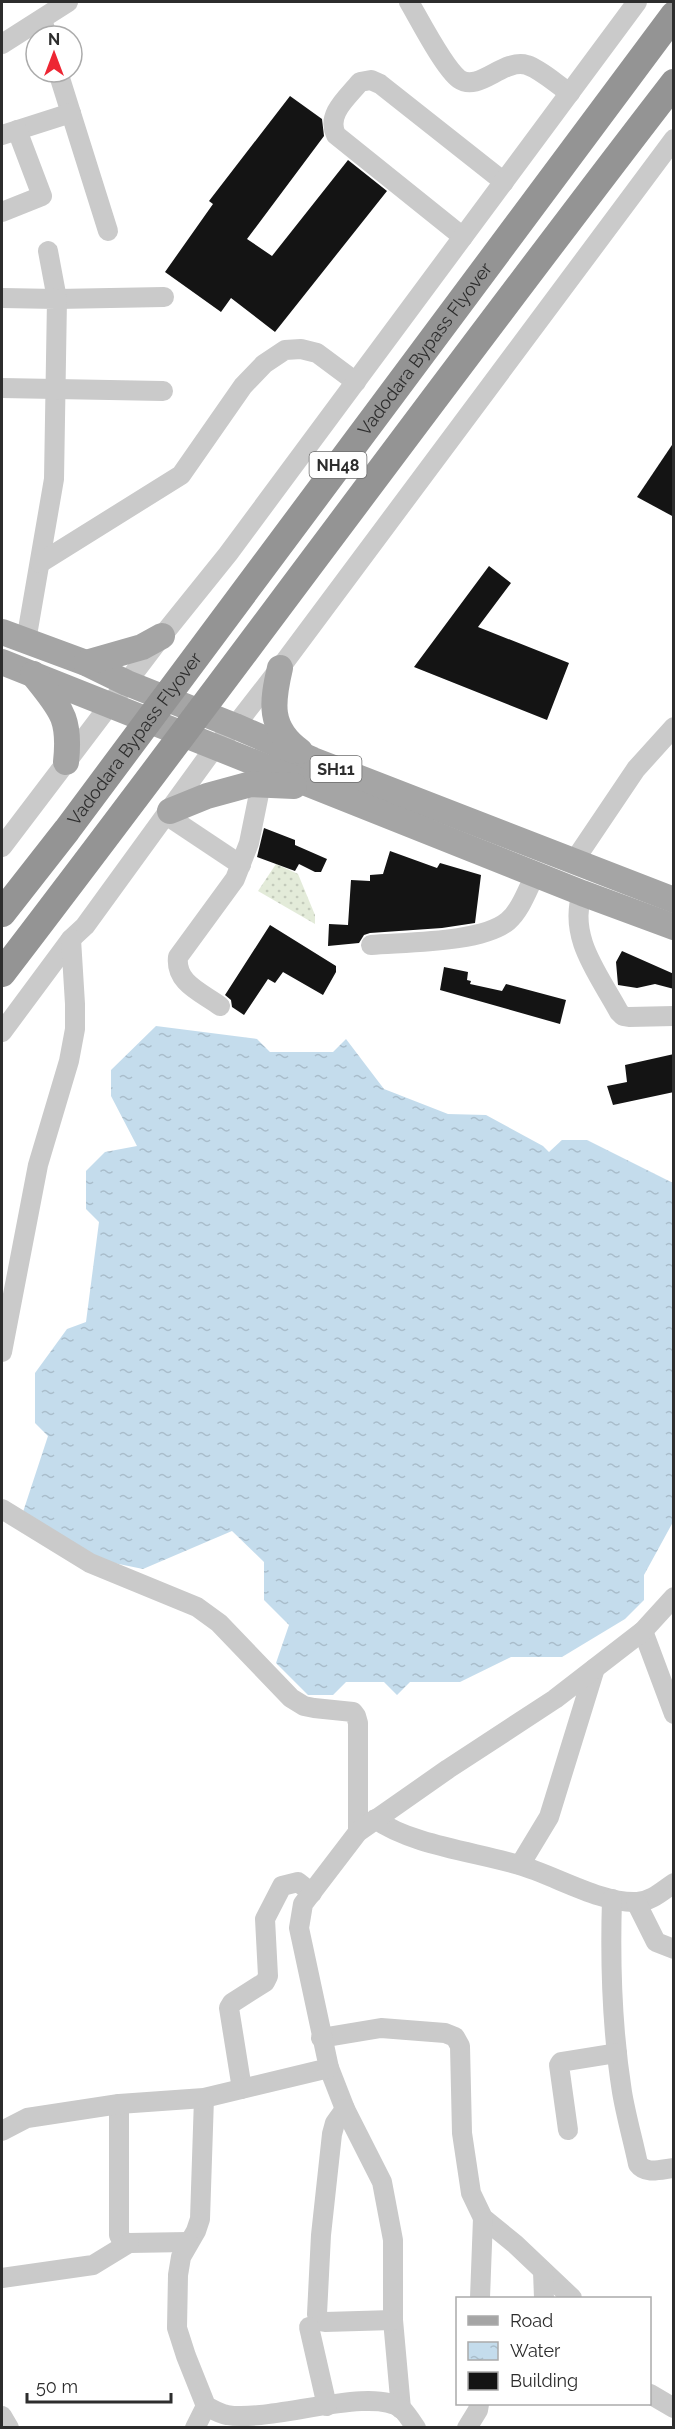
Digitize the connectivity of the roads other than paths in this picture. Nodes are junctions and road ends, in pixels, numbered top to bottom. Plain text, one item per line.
1 (68, 2) edge
2 (409, 2) edge
3 (637, 2) edge
4 (674, 15) edge
5 (47, 24) edge
6 (24, 35) edge
7 (2, 44) edge
8 (674, 83) edge
9 (62, 84) edge
10 (570, 93) junction
11 (71, 113) junction
12 (9, 133) edge
13 (674, 139) edge
14 (504, 182) junction
15 (2, 212) edge
16 (108, 231) dead end
17 (463, 237) junction
18 (48, 251) dead end
19 (2, 297) edge
20 (164, 297) dead end
21 (57, 299) junction
22 (356, 382) junction
23 (2, 388) edge
24 (56, 389) junction
25 (163, 390) dead end
26 (40, 563) junction
27 (2, 632) edge
28 (162, 636) junction
29 (26, 641) junction
30 (2, 662) edge
31 (86, 663) junction
32 (280, 668) junction
33 (33, 673) junction
34 (127, 683) junction
35 (111, 705) junction
36 (235, 726) junction
37 (674, 727) edge
38 (214, 747) junction
39 (313, 760) junction
40 (66, 762) junction
41 (261, 784) junction
42 (327, 790) junction
43 (168, 813) junction
44 (2, 847) edge
45 (574, 861) junction
46 (241, 865) junction
47 (536, 873) junction
48 (582, 892) junction
49 (674, 900) edge
50 (2, 913) edge
51 (674, 927) edge
52 (71, 939) junction
53 (372, 945) dead end
54 (2, 973) edge
55 (220, 1006) dead end
56 (674, 1016) edge
57 (2, 1032) edge
58 (2, 1352) edge
59 (2, 1509) edge
60 (674, 1597) edge
61 (643, 1631) junction
62 (595, 1668) junction
63 (674, 1714) edge
64 (375, 1818) junction
65 (358, 1832) junction
66 (520, 1865) junction
67 (674, 1883) edge
68 (312, 1893) junction
69 (612, 1899) junction
70 (636, 1902) junction
71 (674, 1948) edge
72 (321, 2038) junction
73 (617, 2053) junction
74 (329, 2068) junction
75 (242, 2089) junction
76 (204, 2098) junction
77 (119, 2104) junction
78 (345, 2109) junction
79 (568, 2130) dead end
80 (2, 2131) edge
81 (674, 2168) edge
82 (483, 2218) junction
83 (188, 2242) junction
84 (129, 2243) junction
85 (543, 2271) junction
86 (2, 2278) edge
87 (480, 2297) edge
88 (544, 2297) edge
89 (571, 2297) edge
90 (393, 2320) junction
91 (309, 2327) dead end
92 (651, 2395) edge
93 (479, 2405) edge
94 (206, 2406) junction
95 (327, 2406) junction
96 (674, 2408) edge
97 (401, 2409) junction
98 (2, 2416) edge
99 (9, 2427) edge
100 (195, 2427) edge
101 (416, 2427) edge
102 (467, 2427) edge

1 - 5 street
2 - 10 street
3 - 10 street
4 - 50 highway, Vadodara Bypass Flyover / NH48, bridge
6 - 7 street
8 - 54 highway, Vadodara Bypass Flyover / NH48, bridge
9 - 11 street
10 - 14 street
11 - 12 street
11 - 16 street
12 - 15 street
13 - 32 street
14 - 17 street
14 - 17 street
17 - 22 street
18 - 21 street
19 - 21 street
20 - 21 street
21 - 24 street
22 - 26 street
22 - 28 street
23 - 24 street
24 - 25 street
24 - 26 street
26 - 29 street
27 - 29 main road, SH11
28 - 31 main road
28 - 34 street
29 - 31 main road, SH11
30 - 33 main road, SH11
31 - 34 main road, SH11
32 - 36 street
32 - 39 main road
33 - 35 main road, SH11
33 - 40 main road
34 - 35 street
34 - 36 main road, SH11
35 - 38 main road, SH11
35 - 40 street
36 - 38 street
36 - 39 main road, SH11
37 - 45 street
38 - 42 main road, SH11
38 - 43 street
39 - 45 main road, SH11
40 - 44 street
41 - 42 main road
41 - 43 main road
41 - 46 street
42 - 47 main road, SH11
43 - 46 street
43 - 52 street
45 - 49 main road, SH11
46 - 55 street
47 - 48 main road, SH11
47 - 53 street
48 - 51 main road, SH11
48 - 56 street
52 - 57 street
52 - 58 street
59 - 65 street
60 - 61 street
61 - 62 street
61 - 63 street
62 - 64 street
62 - 66 street
64 - 65 street
64 - 66 street
65 - 68 street
66 - 69 street
67 - 70 street
68 - 72 street
68 - 75 street
69 - 70 street
69 - 73 street
70 - 71 street
72 - 74 street
72 - 82 street
73 - 79 street
73 - 81 street
74 - 75 street
74 - 78 street
75 - 76 street
76 - 77 street
76 - 83 street
77 - 80 street
77 - 84 street
78 - 90 street
78 - 90 street
82 - 85 street
82 - 87 street
83 - 84 street
83 - 94 street
84 - 86 street
85 - 88 street
85 - 89 street
90 - 97 street
91 - 95 street
92 - 96 street
93 - 102 street
94 - 95 street
94 - 100 street
95 - 97 street
97 - 101 street
98 - 99 street

